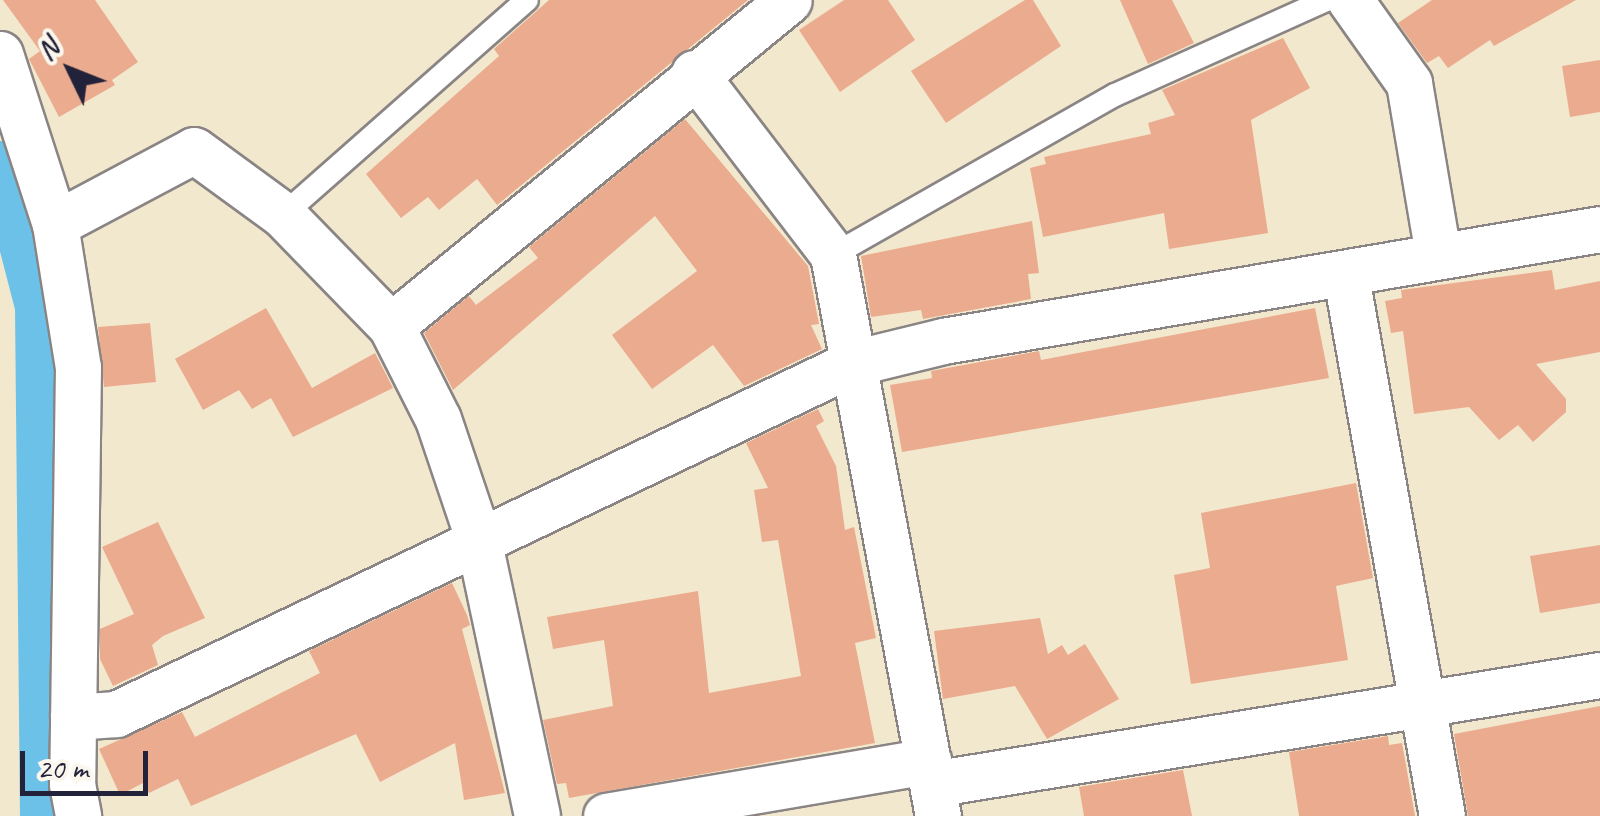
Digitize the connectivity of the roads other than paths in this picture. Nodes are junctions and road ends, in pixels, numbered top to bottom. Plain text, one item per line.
1 (526, 0) edge
2 (789, 0) edge
3 (1357, 4) edge
4 (0, 54) edge
5 (694, 73) junction
6 (282, 215) junction
7 (55, 224) junction
8 (1600, 230) edge
9 (833, 256) junction
10 (1438, 256) junction
11 (1346, 277) junction
12 (391, 326) junction
13 (853, 362) junction
14 (478, 538) junction
15 (1600, 675) edge
16 (1422, 704) junction
17 (73, 717) junction
18 (933, 787) edge
19 (78, 816) edge
20 (537, 816) edge
21 (606, 816) edge
22 (1442, 816) edge

1 - 6 lane
2 - 5 street
3 - 9 lane
3 - 10 street
4 - 7 street
5 - 9 street
5 - 12 street
6 - 7 street
6 - 12 street
7 - 17 street
8 - 10 street
9 - 13 street
10 - 11 street
11 - 13 street
11 - 16 street
12 - 14 street
13 - 14 street
13 - 18 street
14 - 17 street
14 - 20 street
15 - 16 street
16 - 18 street
16 - 22 street
17 - 19 street
18 - 21 street

